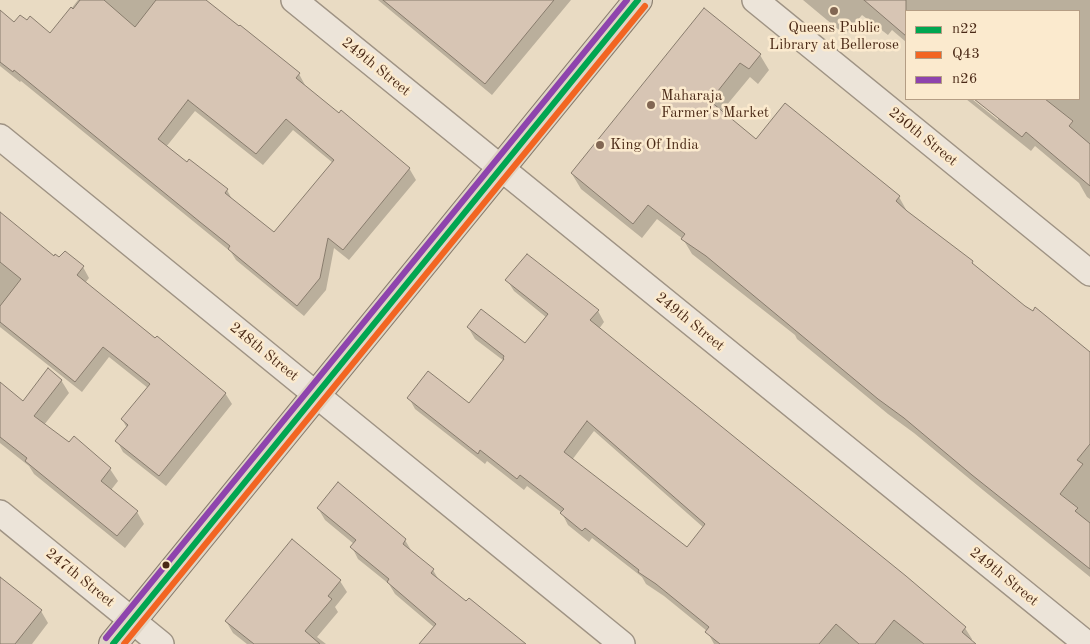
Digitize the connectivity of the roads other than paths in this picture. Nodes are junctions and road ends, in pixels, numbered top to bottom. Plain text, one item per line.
1 (294, 0) edge
2 (638, 0) edge
3 (755, 0) edge
4 (0, 137) edge
5 (500, 169) junction
6 (1090, 273) edge
7 (316, 395) junction
8 (0, 512) edge
9 (132, 620) junction
10 (112, 644) edge
11 (161, 644) edge
12 (622, 644) edge
13 (1087, 644) edge

1 - 5 street, 249th Street
2 - 5 main road
3 - 6 street, 250th Street
4 - 7 street, 248th Street
5 - 7 main road
5 - 13 street, 249th Street
7 - 9 main road
7 - 12 street, 248th Street
8 - 9 street, 247th Street
9 - 10 main road
9 - 11 street, 247th Street

